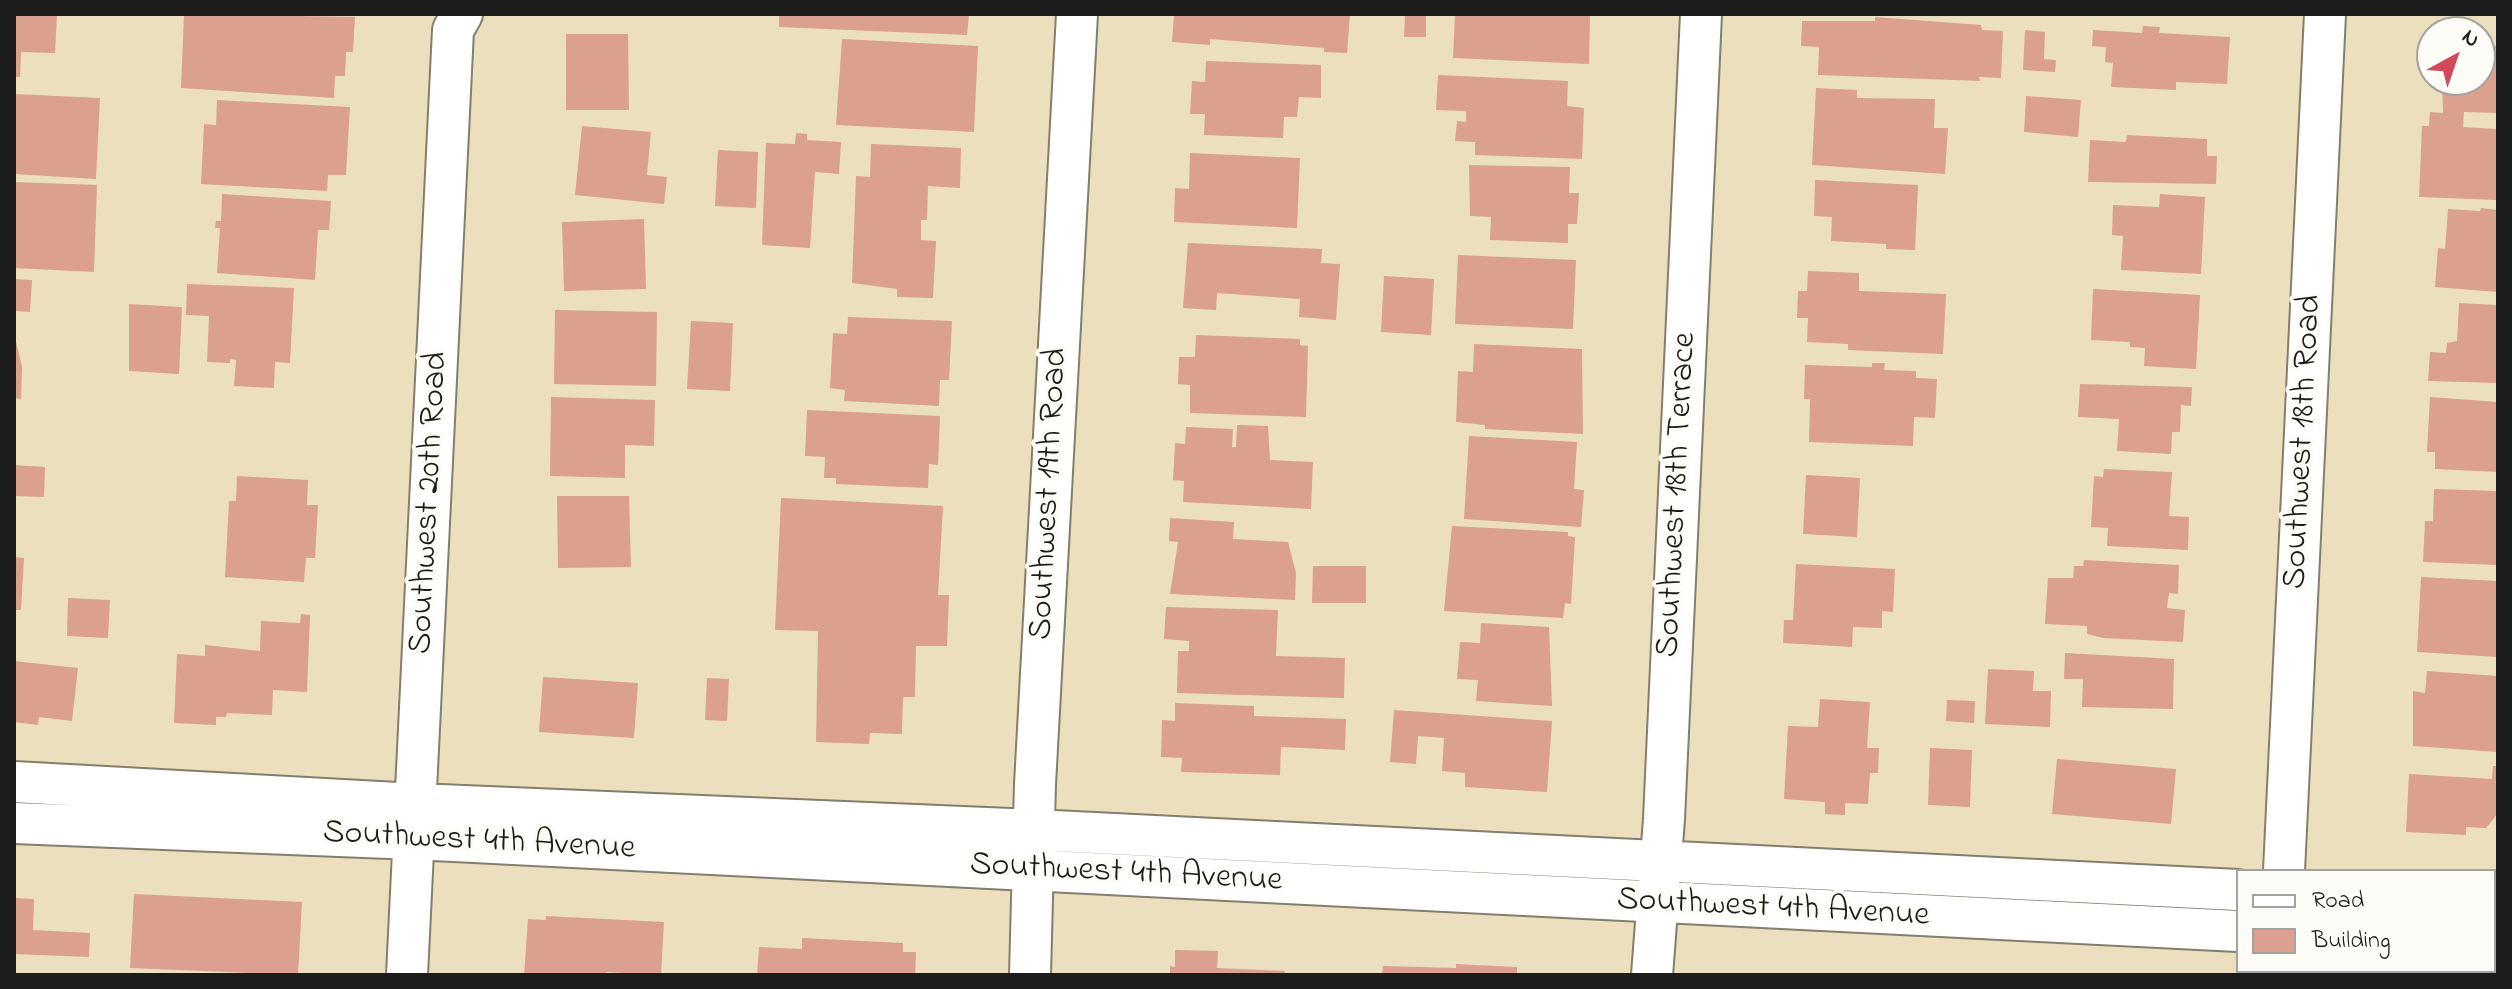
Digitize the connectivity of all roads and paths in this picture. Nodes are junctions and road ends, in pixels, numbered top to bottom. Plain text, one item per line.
1 (1077, 14) edge
2 (1701, 14) edge
3 (2325, 14) edge
4 (452, 19) edge
5 (14, 782) edge
6 (415, 822) junction
7 (14, 823) edge
8 (1034, 830) junction
9 (1659, 863) junction
10 (2284, 869) edge
11 (1034, 870) junction
12 (2236, 890) edge
13 (1658, 905) junction
14 (2236, 931) edge
15 (407, 975) edge
16 (1030, 975) edge
17 (1652, 975) edge

1 - 8 street, Southwest 19th Road
2 - 9 street, Southwest 18th Terrace
3 - 10 street, Southwest 18th Road
4 - 6 street, Southwest 20th Road
5 - 6 street, Southwest 4th Avenue
6 - 7 street, Southwest 4th Avenue
6 - 8 street, Southwest 4th Avenue
6 - 11 street, Southwest 4th Avenue
6 - 15 street, Southwest 20th Road
8 - 9 street, Southwest 4th Avenue
8 - 11 street, Southwest 19th Road
9 - 12 street, Southwest 4th Avenue
9 - 13 street, Southwest 18th Terrace
11 - 13 street, Southwest 4th Avenue
11 - 16 street, Southwest 19th Road
13 - 14 street, Southwest 4th Avenue
13 - 17 street, Southwest 18th Terrace

